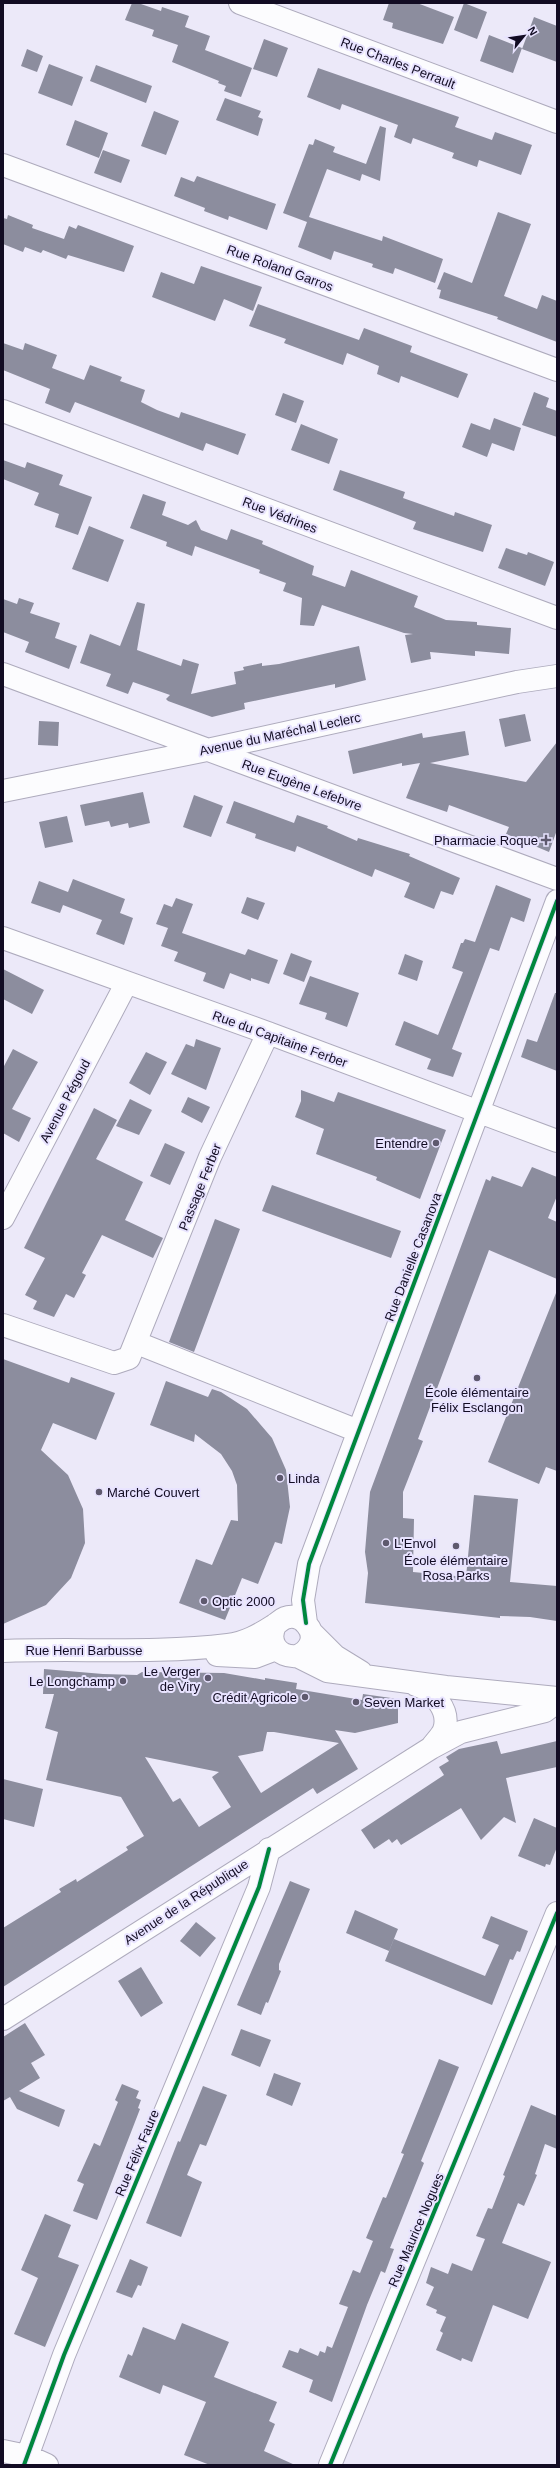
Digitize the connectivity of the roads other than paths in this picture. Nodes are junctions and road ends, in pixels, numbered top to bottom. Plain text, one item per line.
1 (240, 3) edge
2 (557, 122) edge
3 (3, 165) edge
4 (557, 370) edge
5 (3, 411) edge
6 (557, 618) edge
7 (3, 674) edge
8 (557, 676) edge
9 (207, 750) junction
10 (3, 791) edge
11 (557, 879) edge
12 (557, 901) edge
13 (3, 938) edge
14 (126, 984) junction
15 (268, 1033) junction
16 (479, 1113) junction
17 (557, 1141) edge
18 (3, 1218) edge
19 (3, 1325) edge
20 (137, 1342) junction
21 (358, 1431) junction
22 (309, 1564) junction
23 (279, 1622) junction
24 (309, 1628) junction
25 (3, 1650) edge
26 (166, 1650) junction
27 (276, 1650) junction
28 (297, 1656) junction
29 (371, 1677) junction
30 (408, 1682) junction
31 (557, 1698) edge
32 (557, 1702) edge
33 (431, 1748) junction
34 (269, 1849) junction
35 (557, 1913) edge
36 (3, 2019) edge
37 (3, 2451) edge
38 (26, 2460) edge
39 (47, 2465) edge
40 (330, 2465) edge

1 - 2 street, Rue Charles Perrault
3 - 4 street, Rue Roland Garros
5 - 6 street, Rue Védrines
7 - 9 street, Rue Eugène Lefebvre
8 - 9 street, Avenue du Maréchal Leclerc
9 - 10 street, Avenue du Maréchal Leclerc
9 - 11 street, Rue Eugène Lefebvre
12 - 16 street, Rue Danielle Casanova
13 - 14 street, Rue du Capitaine Ferber
14 - 15 street, Rue du Capitaine Ferber
14 - 18 street, Avenue Pégoud
15 - 16 street, Rue du Capitaine Ferber
15 - 20 street, Passage Ferber
16 - 17 street, Rue du Capitaine Ferber
16 - 21 street, Rue Danielle Casanova
19 - 20 street
20 - 21 street
21 - 22 street, Rue Danielle Casanova
22 - 23 street, Rue Danielle Casanova
22 - 24 street, Rue Danielle Casanova
23 - 24 street
23 - 26 street, Rue Henri Barbusse
23 - 27 street
24 - 28 street
24 - 29 street
25 - 26 street, Rue Henri Barbusse
26 - 27 street, Rue Henri Barbusse
27 - 28 street
28 - 29 street
29 - 30 street
30 - 31 street
30 - 33 street
32 - 33 street, Avenue de la République
33 - 34 street, Avenue de la République
34 - 36 street, Avenue de la République
34 - 38 street, Rue Félix Faure
35 - 40 street, Rue Maurice Nogues
37 - 38 street
38 - 39 street

